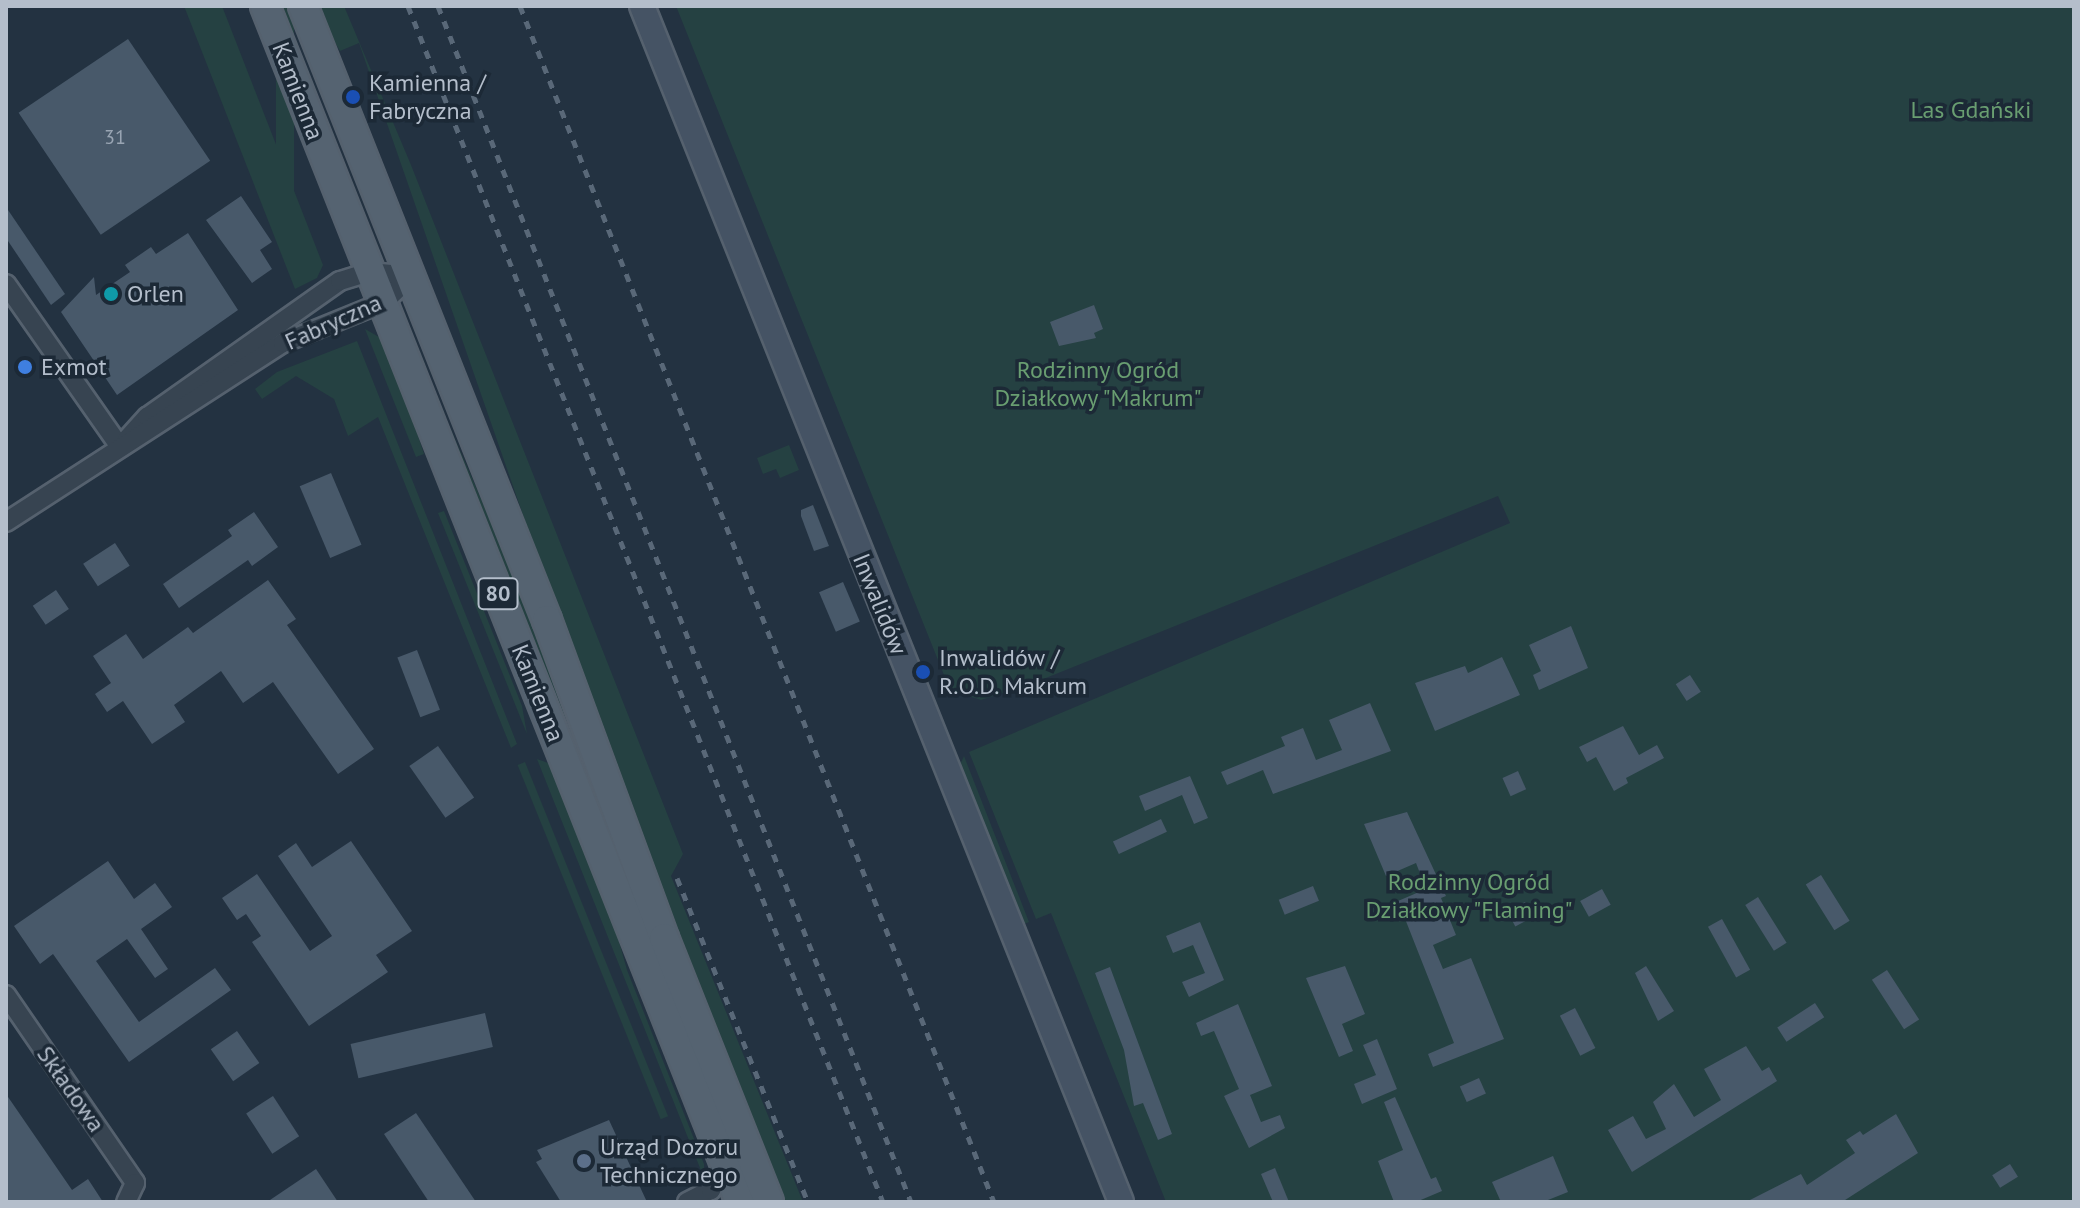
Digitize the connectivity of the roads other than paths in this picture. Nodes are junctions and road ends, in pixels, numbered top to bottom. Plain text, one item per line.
1 (265, 6) edge
2 (303, 6) edge
3 (642, 6) edge
4 (370, 272) junction
5 (411, 276) junction
6 (6, 284) edge
7 (384, 302) junction
8 (120, 447) junction
9 (6, 522) edge
10 (6, 995) edge
11 (724, 1161) junction
12 (711, 1190) junction
13 (740, 1200) edge
14 (126, 1202) edge
15 (687, 1202) edge
16 (769, 1202) edge
17 (1121, 1202) edge

1 - 4 main road, Kamienna / 80
2 - 5 main road, Kamienna / 80
3 - 17 street, Inwalidów
4 - 5 street, Fabryczna
4 - 7 main road, Kamienna / 80
4 - 8 street, Fabryczna
5 - 7 street, Fabryczna
5 - 16 main road, Kamienna / 80
6 - 8 street
7 - 8 street, Fabryczna
7 - 11 main road, Kamienna / 80
8 - 9 street, Fabryczna
10 - 14 street, Składowa
11 - 12 street
11 - 13 main road, Kamienna / 80
12 - 13 street
12 - 15 street

